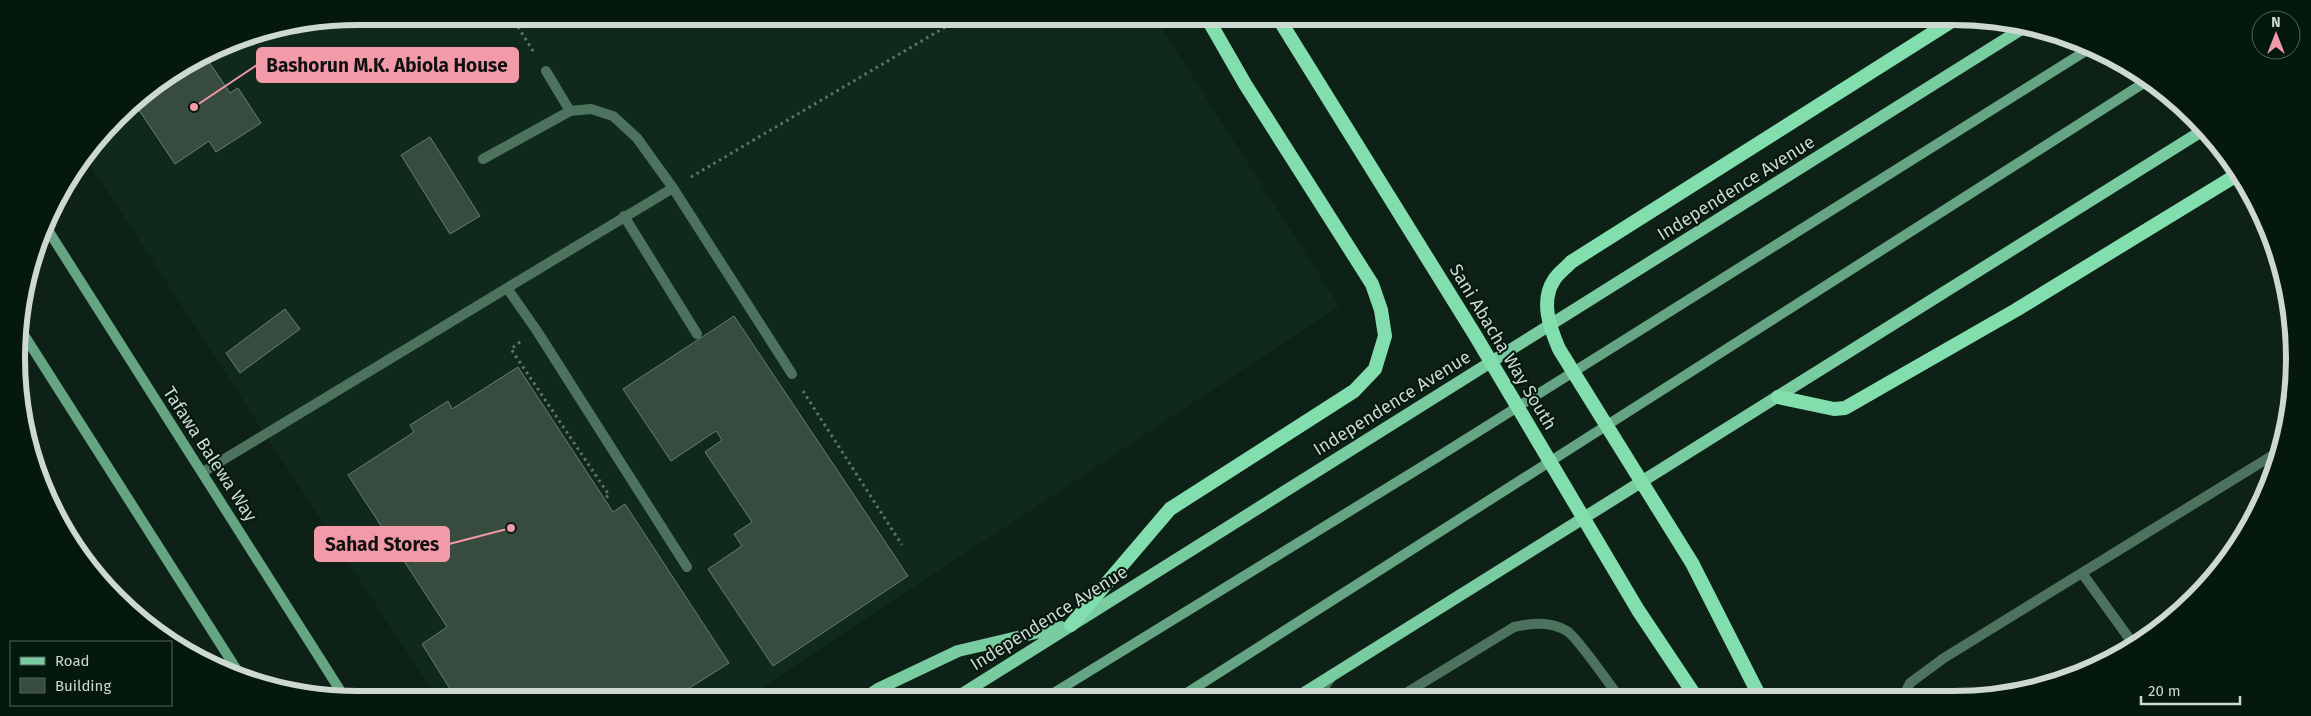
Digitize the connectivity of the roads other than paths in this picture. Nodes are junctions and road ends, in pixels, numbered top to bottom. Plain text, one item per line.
1 (1211, 25) edge
2 (1282, 25) edge
3 (1945, 25) edge
4 (2018, 31) edge
5 (2084, 52) edge
6 (546, 71) road end
7 (2142, 84) edge
8 (570, 110) junction
9 (2198, 133) edge
10 (483, 159) dead end
11 (2233, 178) edge
12 (673, 188) junction
13 (624, 216) junction
14 (49, 232) edge
15 (507, 288) junction
16 (697, 334) dead end
17 (26, 338) edge
18 (792, 374) road end
19 (1778, 397) junction
20 (2270, 459) edge
21 (203, 472) junction
22 (687, 567) dead end
23 (2082, 573) junction
24 (1071, 625) junction
25 (2130, 640) edge
26 (235, 668) edge
27 (1334, 675) junction
28 (340, 690) edge
29 (875, 691) edge
30 (967, 691) edge
31 (1055, 691) edge
32 (1191, 691) edge
33 (1308, 691) edge
34 (1322, 691) edge
35 (1409, 691) edge
36 (1614, 691) edge
37 (1692, 691) edge
38 (1757, 691) edge
39 (1906, 691) edge

1 - 24 highway
2 - 37 highway, Sani Abacha Way South
3 - 38 highway
4 - 24 main road, Independence Avenue
5 - 31 main road
6 - 8 lane
7 - 32 main road
8 - 10 lane
8 - 12 lane
9 - 19 main road
11 - 19 highway
12 - 13 lane
12 - 18 lane
13 - 15 lane
13 - 16 lane
14 - 21 main road, Tafawa Balewa Way
15 - 21 lane
15 - 22 lane
17 - 26 main road
19 - 27 main road
20 - 23 lane
21 - 28 main road, Tafawa Balewa Way
23 - 25 lane
23 - 39 lane
24 - 29 main road
24 - 30 main road, Independence Avenue
27 - 33 main road
27 - 34 lane
35 - 36 lane

